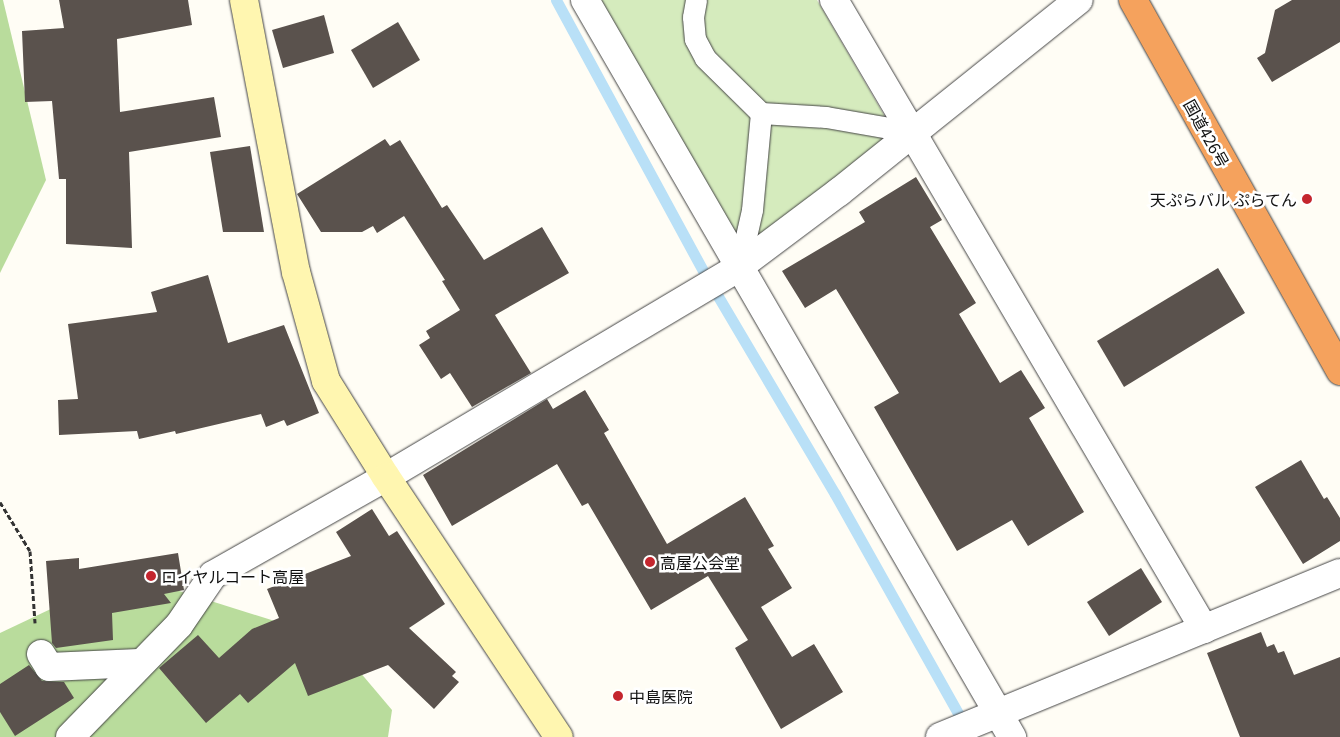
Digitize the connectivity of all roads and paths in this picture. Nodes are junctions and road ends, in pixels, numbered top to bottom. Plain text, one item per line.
1 (244, 0) edge
2 (585, 0) edge
3 (696, 0) edge
4 (834, 0) edge
5 (1079, 0) edge
6 (1133, 0) edge
7 (761, 113) junction
8 (912, 132) junction
9 (736, 269) junction
10 (1340, 371) edge
11 (386, 478) junction
12 (0, 502) edge
13 (1340, 573) edge
14 (33, 602) dead end
15 (1204, 628) junction
16 (41, 654) dead end
17 (139, 664) junction
18 (994, 715) junction
19 (942, 736) edge
20 (70, 737) edge
21 (559, 737) edge
22 (1012, 737) edge

1 - 11 street
2 - 9 street
3 - 7 lane
4 - 8 street
5 - 8 street
6 - 10 highway, 国道426号
7 - 8 lane
7 - 9 lane
8 - 9 street
8 - 15 street
9 - 11 street
9 - 18 street
11 - 17 street
11 - 21 street
12 - 14 path
13 - 15 street
15 - 18 street
16 - 17 street
17 - 20 street
18 - 19 street
18 - 22 street

